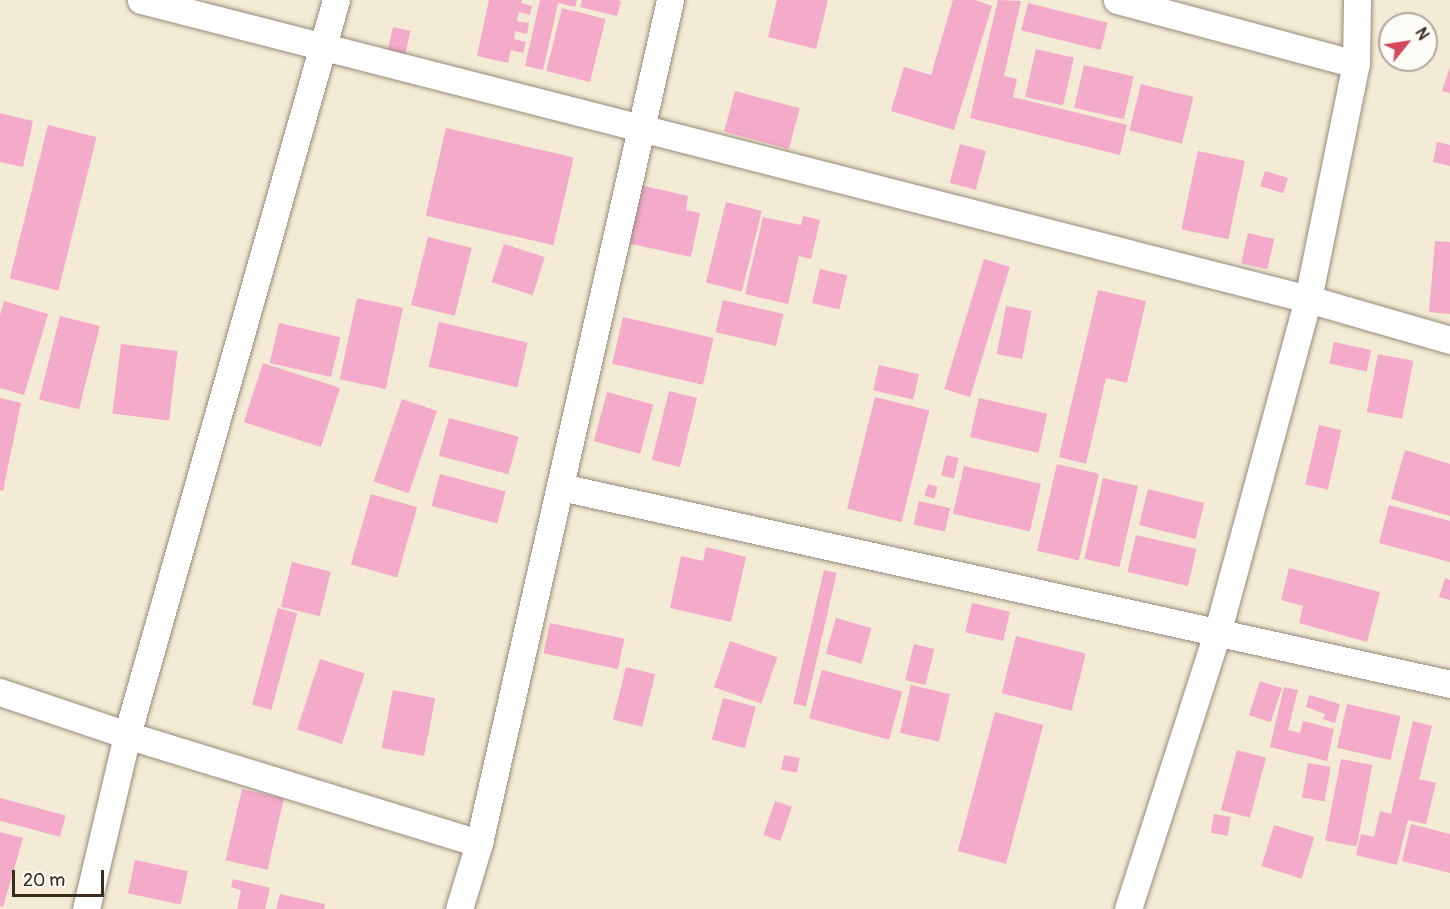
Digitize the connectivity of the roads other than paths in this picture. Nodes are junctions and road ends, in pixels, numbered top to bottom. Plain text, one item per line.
1 (141, 0) edge
2 (336, 0) edge
3 (670, 0) edge
4 (1117, 0) edge
5 (1357, 0) edge
6 (321, 46) junction
7 (1356, 64) junction
8 (642, 128) junction
9 (1308, 299) junction
10 (1450, 340) edge
11 (561, 488) junction
12 (1218, 630) junction
13 (1450, 684) edge
14 (0, 692) edge
15 (127, 735) junction
16 (479, 843) junction
17 (86, 909) edge
18 (459, 909) edge
19 (1128, 909) edge

1 - 6 street
2 - 6 street
3 - 8 street
4 - 7 street
5 - 7 street
6 - 8 street
6 - 15 street
7 - 9 street
8 - 9 street
8 - 11 street
9 - 10 street
9 - 12 street
11 - 12 street
11 - 16 street
12 - 13 street
12 - 19 street
14 - 15 street
15 - 16 street
15 - 17 street
16 - 18 street

